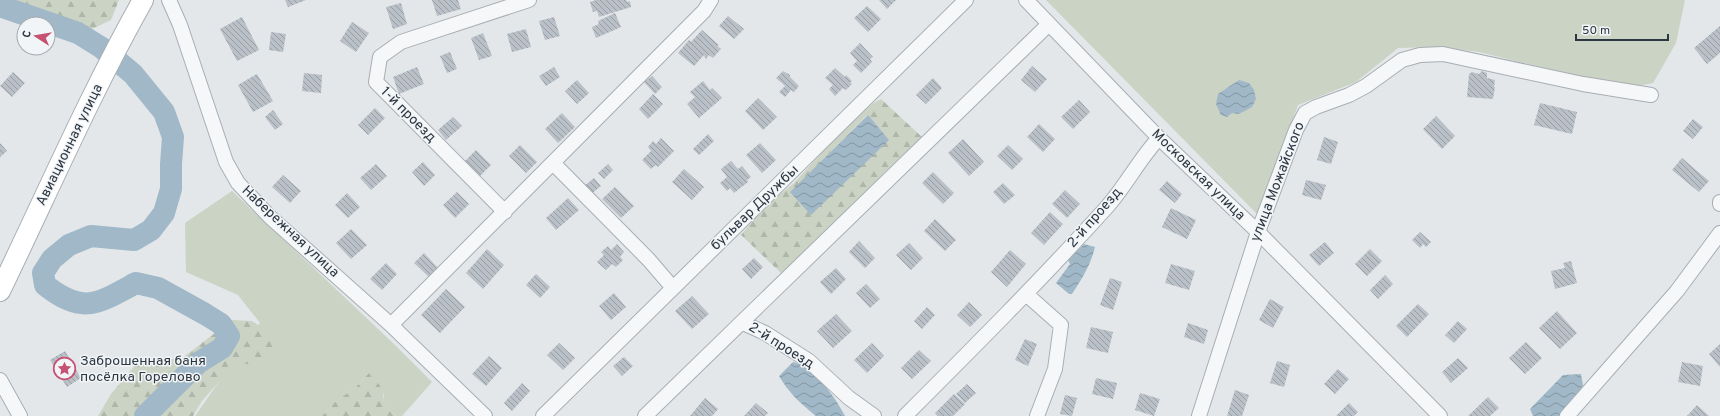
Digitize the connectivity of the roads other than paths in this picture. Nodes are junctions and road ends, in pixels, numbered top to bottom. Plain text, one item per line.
1 (143, 0) edge
2 (169, 0) edge
3 (529, 0) edge
4 (711, 0) edge
5 (966, 0) edge
6 (1026, 0) edge
7 (1049, 24) junction
8 (1651, 95) dead end
9 (1159, 138) junction
10 (553, 162) junction
11 (505, 212) junction
12 (1258, 232) junction
13 (1720, 233) edge
14 (672, 288) junction
15 (0, 292) edge
16 (1026, 294) junction
17 (743, 323) junction
18 (391, 325) junction
19 (0, 380) edge
20 (20, 416) edge
21 (485, 416) edge
22 (543, 416) edge
23 (645, 416) edge
24 (874, 416) edge
25 (905, 416) edge
26 (1037, 416) edge
27 (1199, 416) edge
28 (1440, 416) edge
29 (1567, 416) edge

1 - 15 street, Авиационная улица
2 - 18 street, Набережная улица
3 - 11 street, 1-й проезд
4 - 10 street
5 - 14 street, бульвар Дружбы
6 - 7 street, Московская улица
7 - 9 street, Московская улица
7 - 17 street
8 - 12 street, улица Можайского
9 - 12 street, Московская улица
9 - 16 street, 2-й проезд
10 - 11 street
10 - 14 street
11 - 18 street
12 - 27 street, улица Можайского
12 - 28 street, Московская улица
13 - 29 street
14 - 22 street, бульвар Дружбы
16 - 25 street, 2-й проезд
16 - 26 street
17 - 23 street
17 - 24 street, 2-й проезд
18 - 21 street, Набережная улица
19 - 20 street

